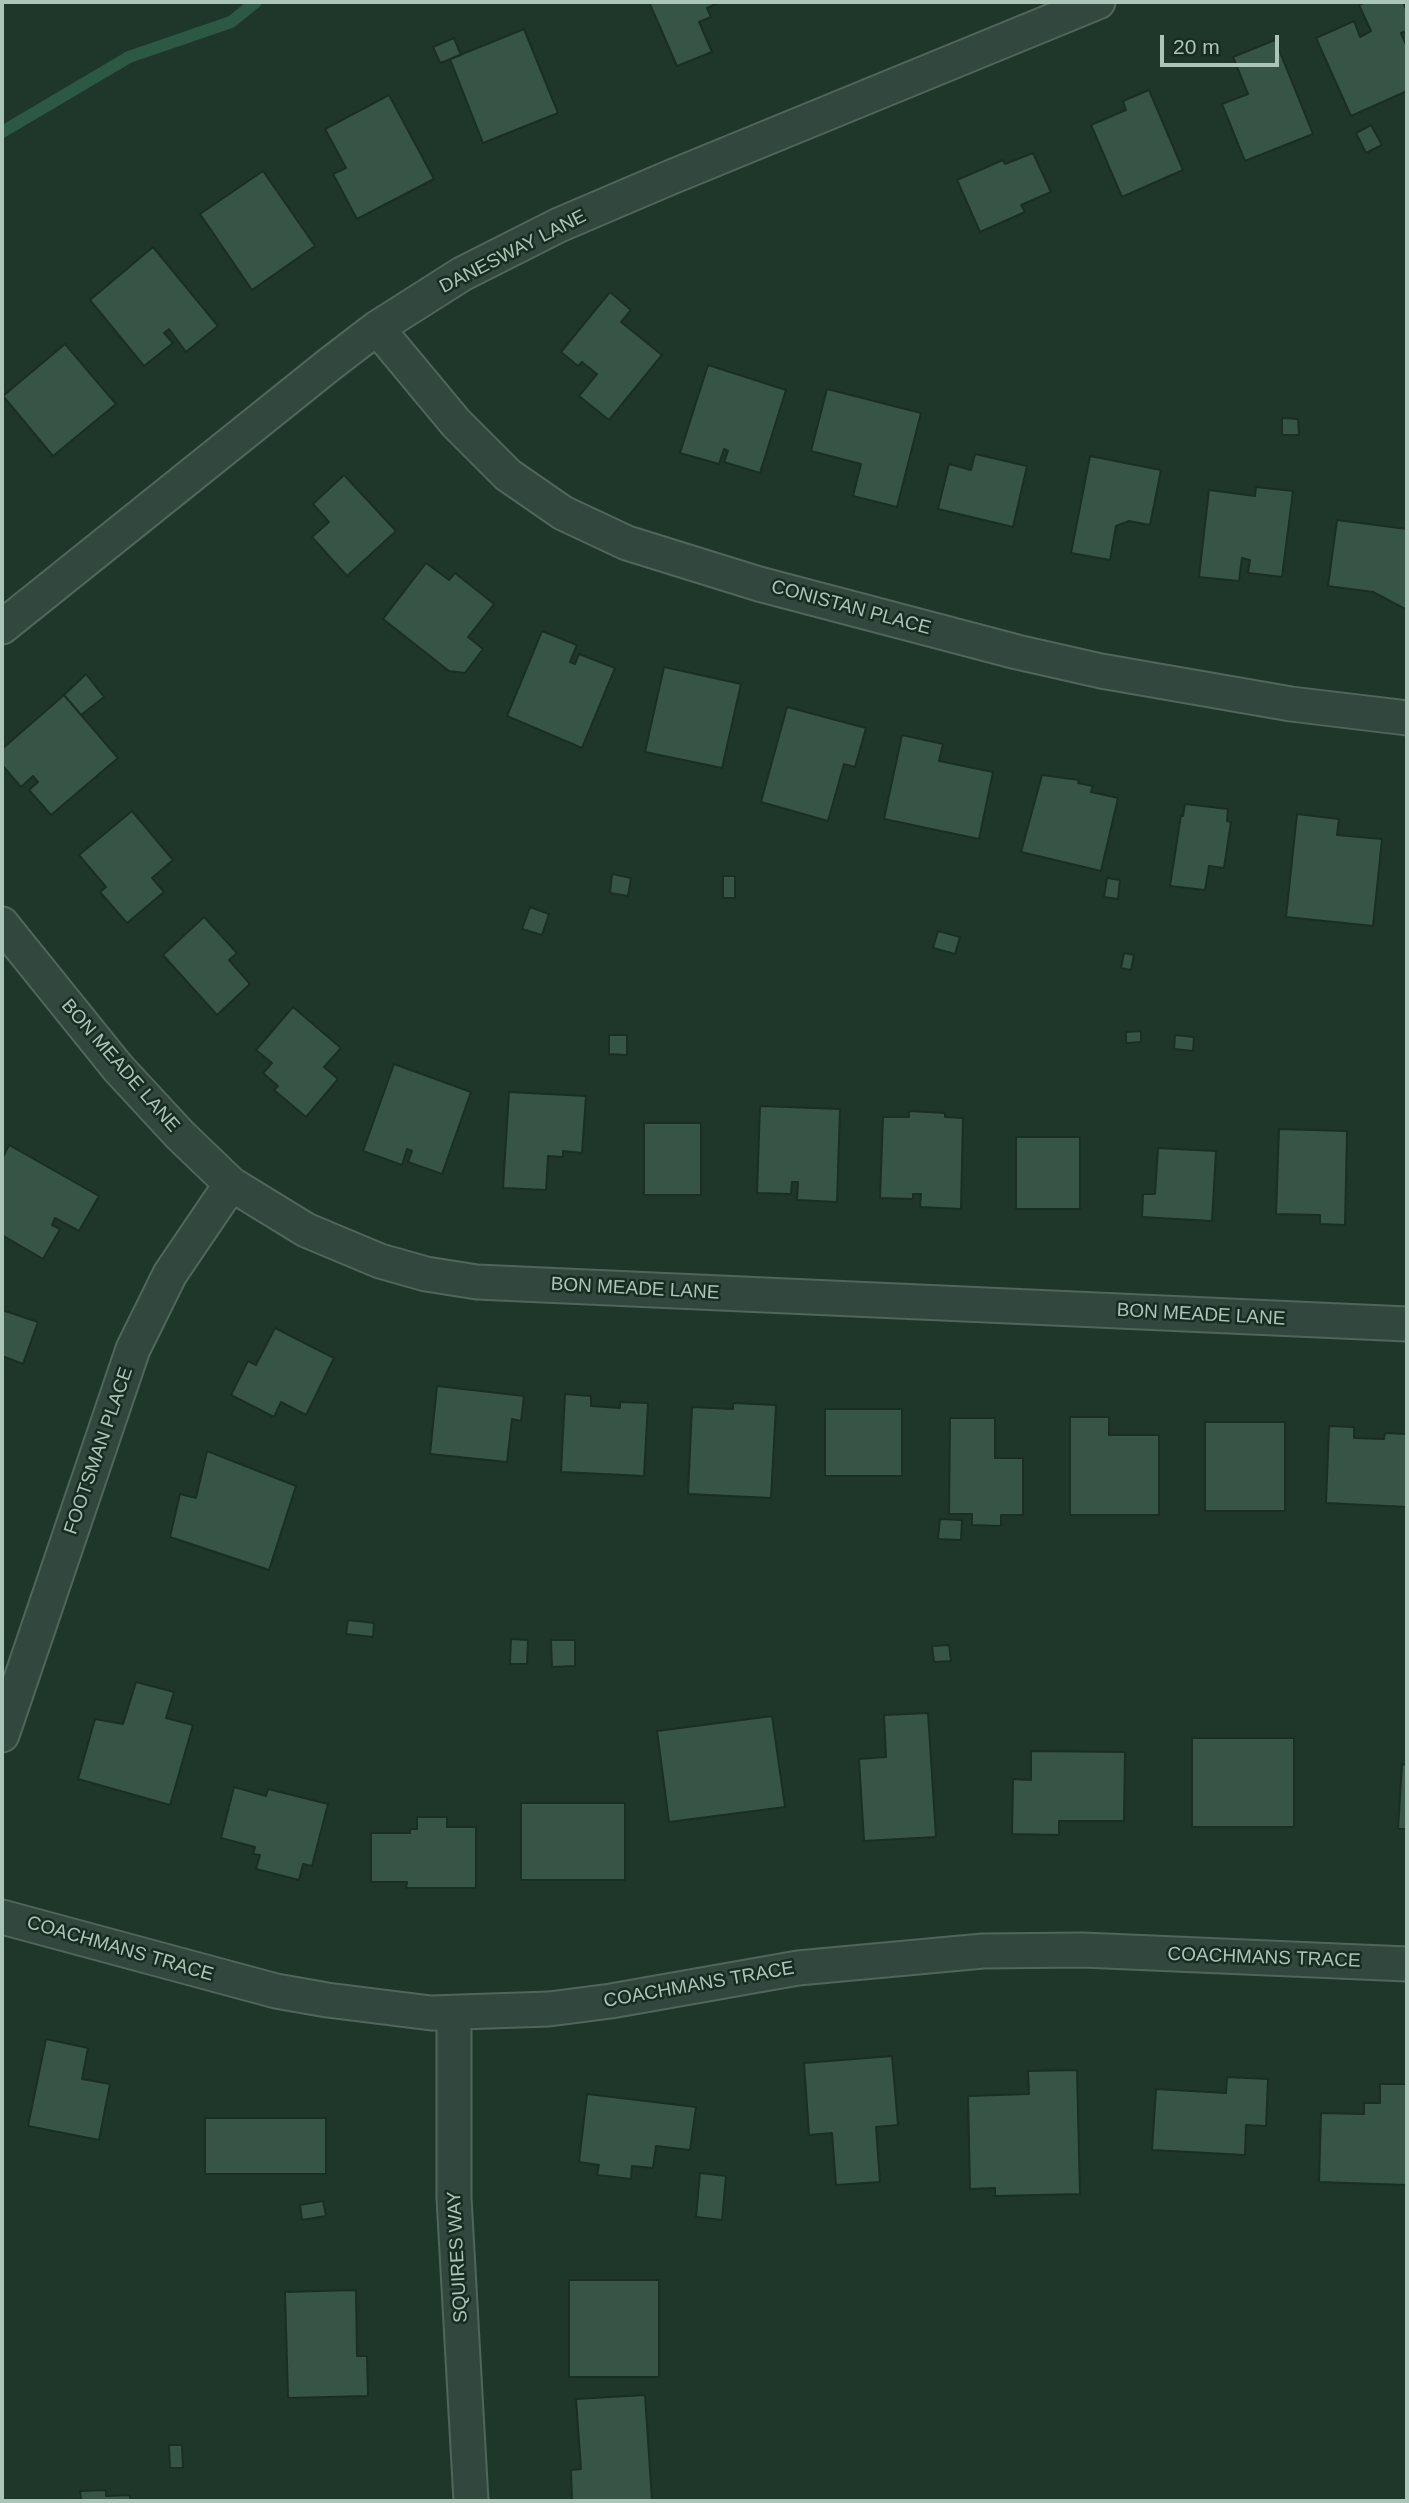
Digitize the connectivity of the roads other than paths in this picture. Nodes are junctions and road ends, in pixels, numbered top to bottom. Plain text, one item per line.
1 (1098, 2) edge
2 (377, 328) junction
3 (2, 627) edge
4 (1407, 718) edge
5 (2, 924) edge
6 (231, 1184) junction
7 (1407, 1324) edge
8 (2, 1735) edge
9 (2, 1917) edge
10 (1407, 1964) edge
11 (454, 2013) junction
12 (471, 2501) edge

1 - 2 street, DANESWAY LANE
2 - 3 street, DANESWAY LANE
2 - 4 street, CONISTAN PLACE
5 - 6 street, BON MEADE LANE
6 - 7 street, BON MEADE LANE
6 - 8 street, FOOTSMAN PLACE
9 - 11 street, COACHMANS TRACE
10 - 11 street, COACHMANS TRACE
11 - 12 street, SQUIRES WAY

